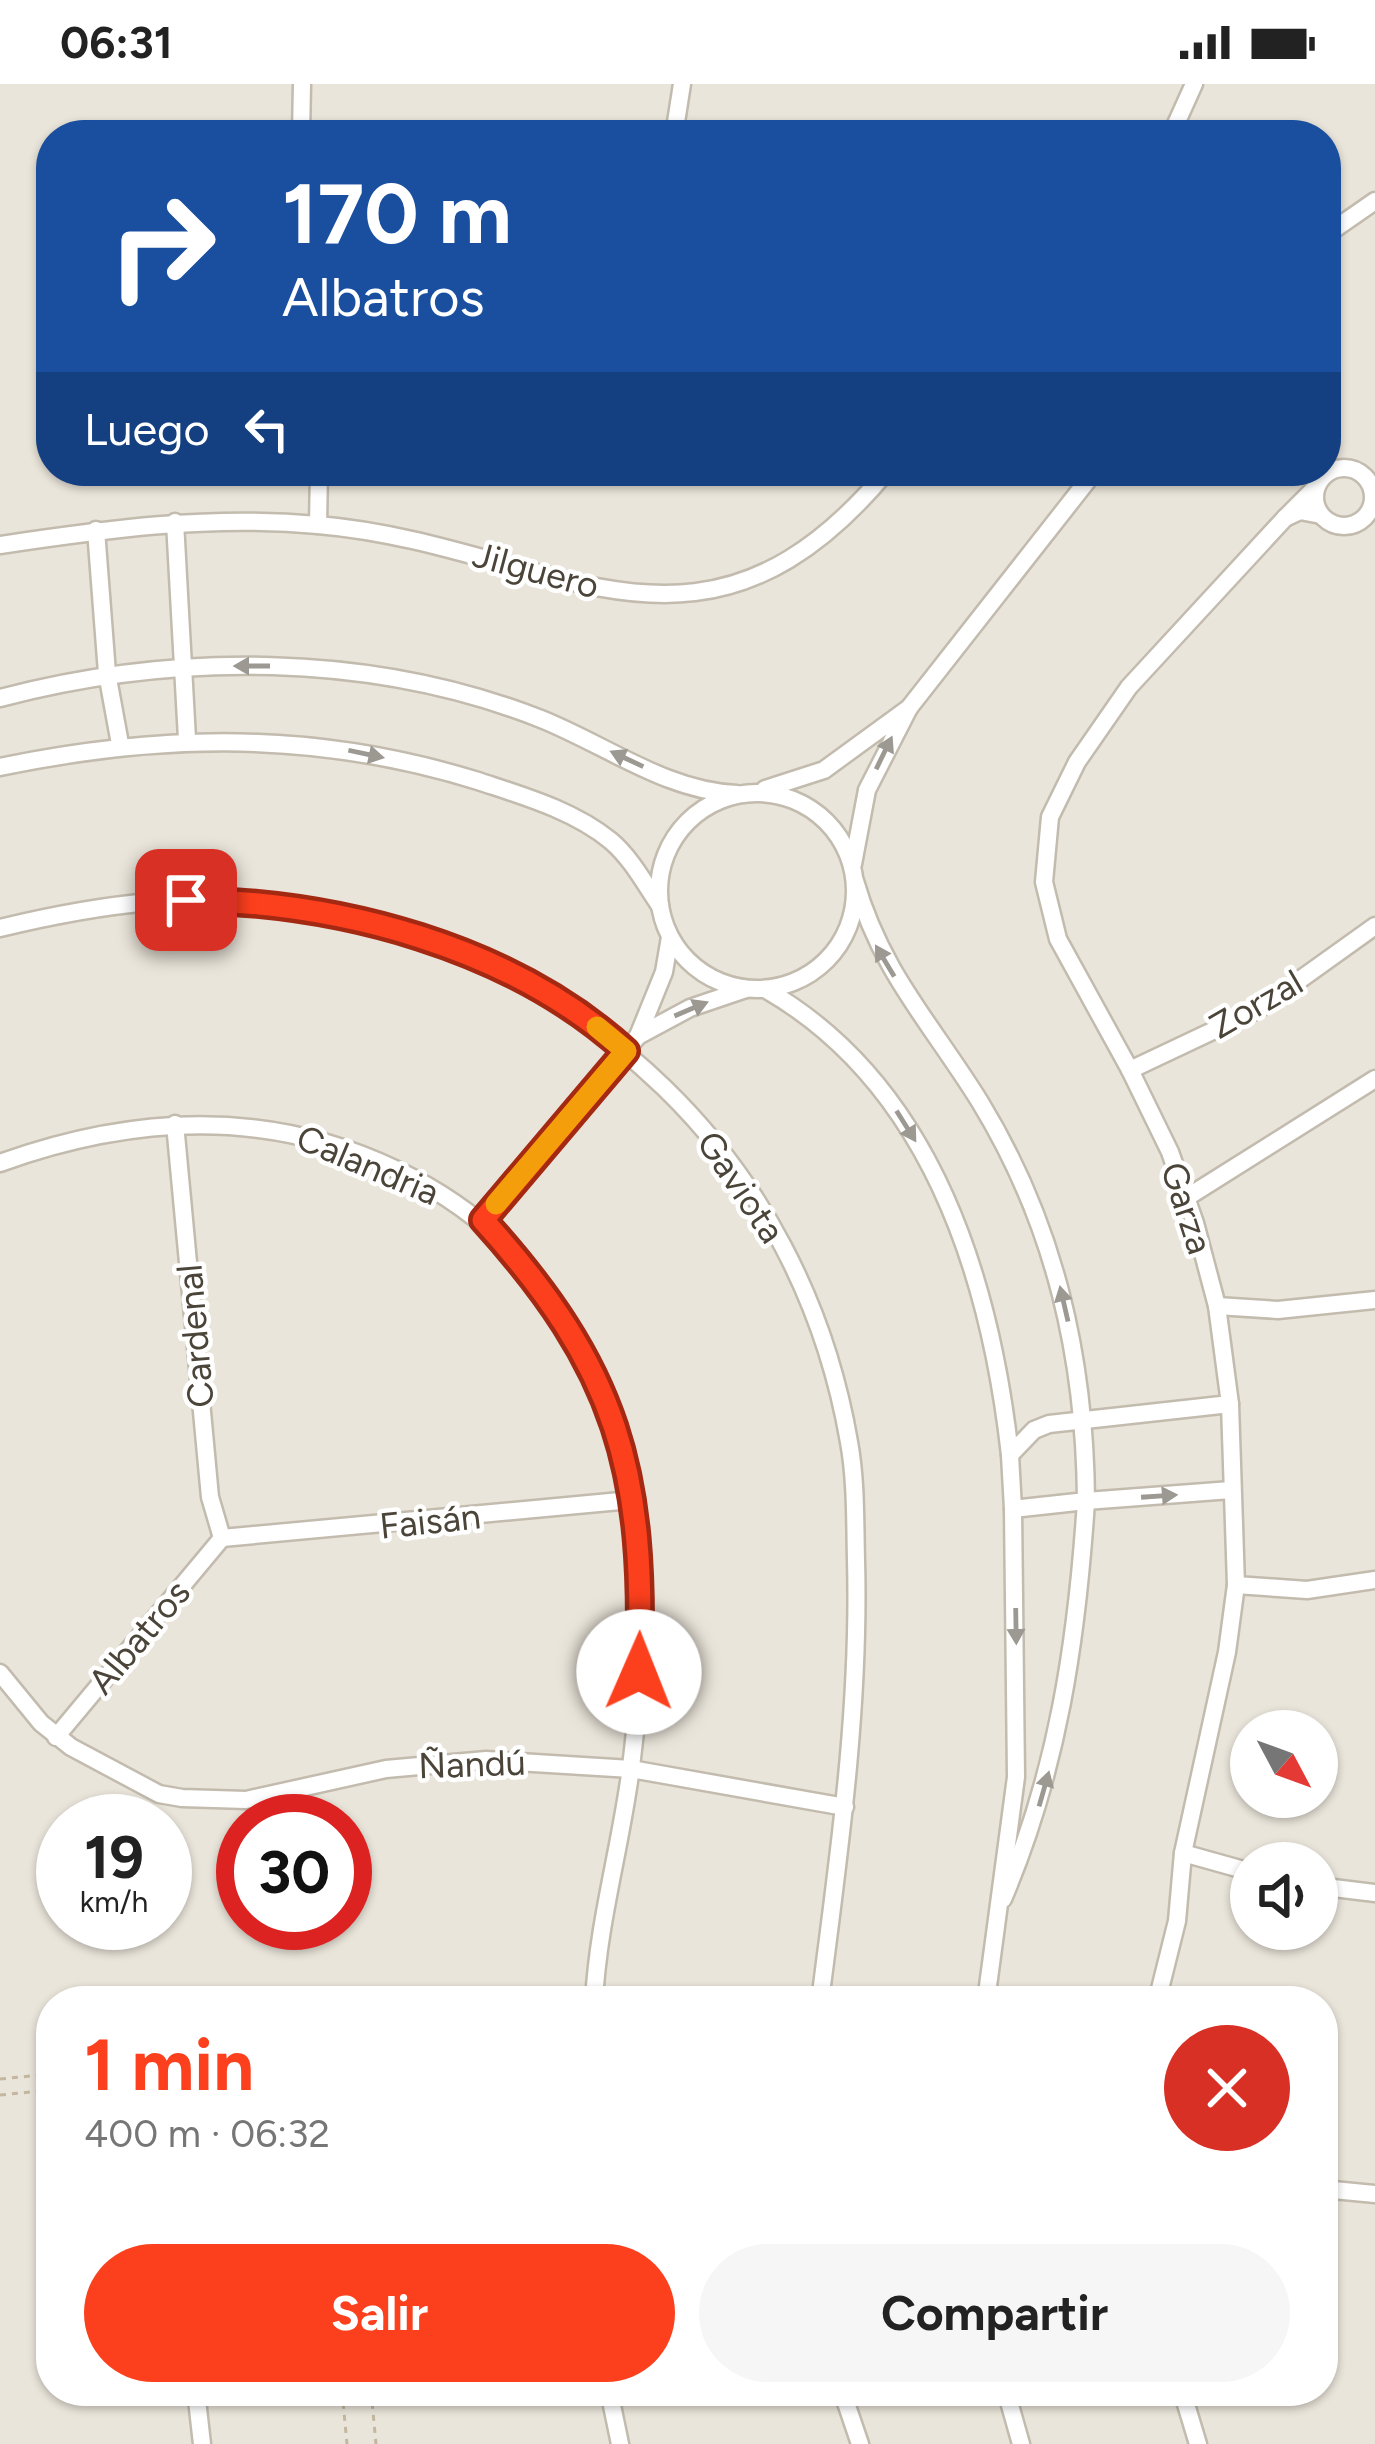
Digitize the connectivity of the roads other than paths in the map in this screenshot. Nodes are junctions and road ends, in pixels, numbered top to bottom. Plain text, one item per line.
1 (302, 84) edge
2 (682, 84) edge
3 (1195, 84) edge
4 (302, 120) edge
5 (676, 120) edge
6 (1178, 120) edge
7 (1375, 201) edge
8 (1341, 225) edge
9 (1341, 470) edge
10 (319, 486) edge
11 (875, 486) edge
12 (1083, 486) edge
13 (1317, 486) edge
14 (1318, 486) edge
15 (1321, 515) junction
16 (1286, 518) junction
17 (176, 522) junction
18 (318, 525) junction
19 (96, 530) junction
20 (0, 544) edge
21 (183, 667) junction
22 (107, 673) junction
23 (0, 698) edge
24 (909, 708) junction
25 (188, 740) junction
26 (120, 744) junction
27 (0, 767) edge
28 (744, 794) junction
29 (854, 873) junction
30 (660, 907) junction
31 (1375, 926) edge
32 (0, 928) edge
33 (670, 937) junction
34 (756, 989) junction
35 (632, 1043) junction
36 (1130, 1070) junction
37 (1375, 1079) edge
38 (175, 1124) junction
39 (0, 1163) edge
40 (1186, 1198) junction
41 (483, 1220) junction
42 (1375, 1300) edge
43 (1216, 1306) junction
44 (1230, 1404) junction
45 (1085, 1419) junction
46 (1010, 1455) junction
47 (1232, 1490) junction
48 (631, 1500) junction
49 (1086, 1501) junction
50 (1013, 1510) junction
51 (226, 1539) junction
52 (1375, 1580) edge
53 (1236, 1585) junction
54 (0, 1673) edge
55 (56, 1737) junction
56 (631, 1769) junction
57 (845, 1807) junction
58 (1183, 1853) junction
59 (1230, 1866) edge
60 (1338, 1889) edge
61 (1375, 1893) edge
62 (1003, 1898) junction
63 (595, 1986) edge
64 (822, 1986) edge
65 (988, 1986) edge
66 (1161, 1986) edge
67 (1338, 2190) edge
68 (1375, 2194) edge
69 (198, 2406) edge
70 (612, 2406) edge
71 (847, 2406) edge
72 (1011, 2406) edge
73 (1187, 2406) edge
74 (202, 2444) edge
75 (620, 2444) edge
76 (860, 2444) edge
77 (1022, 2444) edge
78 (1198, 2444) edge

1 - 4 street
2 - 5 street
3 - 6 street
7 - 8 street
9 - 15 street
10 - 18 street
11 - 18 street, Jilguero
12 - 24 street
13 - 16 street, Garza
14 - 15 street
15 - 16 street
16 - 36 street, Garza
17 - 18 street, Jilguero
17 - 19 street, Jilguero
17 - 21 street
19 - 20 street, Jilguero
19 - 22 street
21 - 22 street
21 - 25 street
28 -> 21 street
22 - 23 street
22 - 26 street
24 - 28 street
29 -> 24 street
25 - 26 street
25 -> 30 street
26 - 27 street
28 - 29 street
28 - 30 street
29 - 34 street
45 -> 29 street
30 - 33 street
31 - 36 street, Zorzal
32 - 35 street, Gaviota
33 - 34 street
33 - 35 street
35 -> 34 street
34 -> 46 street
35 - 41 street
35 - 57 street, Gaviota
36 - 40 street, Garza
37 - 40 street
38 - 39 street, Calandria
38 - 41 street, Calandria
38 - 51 street, Cardenal
40 - 43 street, Garza
41 - 48 street, Calandria
42 - 43 street
43 - 44 street, Garza
44 - 45 street
44 - 47 street, Garza
45 - 46 street
45 - 49 street
46 - 50 street
49 -> 47 street
47 - 53 street, Garza
48 - 51 street, Faisán
48 - 56 street, Calandria
49 - 50 street
62 -> 49 street
50 -> 62 street
51 - 55 street, Albatros
52 - 53 street
53 - 58 street, Garza
54 - 55 street, Ñandú
55 - 56 street, Ñandú
56 - 57 street, Ñandú
56 - 63 street, Calandria
57 - 64 street, Gaviota
58 - 59 street
58 - 66 street, Garza
60 - 61 street
62 - 65 street
67 - 68 street
69 - 74 street
70 - 75 street
71 - 76 street
72 - 77 street
73 - 78 street

